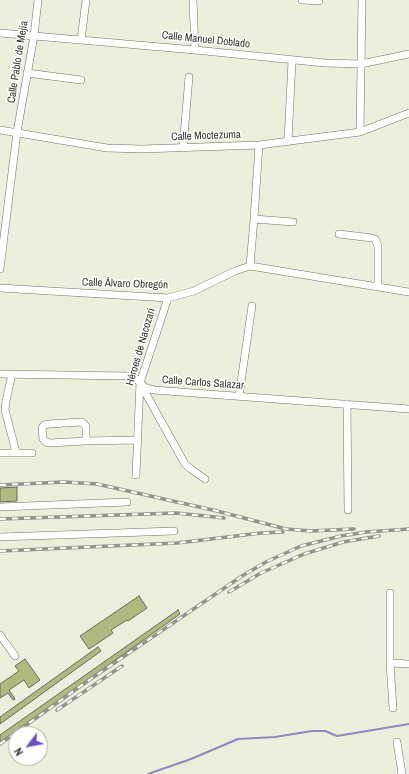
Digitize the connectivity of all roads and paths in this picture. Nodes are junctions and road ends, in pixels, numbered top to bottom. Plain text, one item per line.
1 (38, 0) edge
2 (86, 0) edge
3 (193, 0) edge
4 (302, 0) edge
5 (362, 0) edge
6 (319, 2) dead end
7 (0, 33) edge
8 (34, 36) junction
9 (81, 40) junction
10 (195, 50) junction
11 (409, 54) edge
12 (292, 60) junction
13 (361, 64) junction
14 (27, 73) junction
15 (189, 77) dead end
16 (81, 80) dead end
17 (409, 113) edge
18 (0, 130) edge
19 (17, 132) junction
20 (360, 132) junction
21 (288, 141) junction
22 (259, 145) junction
23 (183, 147) junction
24 (254, 219) junction
25 (294, 222) dead end
26 (339, 234) dead end
27 (250, 266) junction
28 (0, 269) edge
29 (378, 287) junction
30 (0, 288) edge
31 (409, 292) edge
32 (168, 298) junction
33 (252, 306) dead end
34 (0, 374) edge
35 (12, 374) junction
36 (140, 384) junction
37 (239, 396) junction
38 (347, 404) junction
39 (409, 409) edge
40 (137, 440) junction
41 (86, 441) junction
42 (16, 452) junction
43 (0, 453) edge
44 (32, 453) dead end
45 (136, 475) dead end
46 (205, 479) dead end
47 (127, 502) dead end
48 (0, 507) edge
49 (348, 510) dead end
50 (174, 531) dead end
51 (0, 537) edge
52 (390, 593) dead end
53 (0, 635) edge
54 (15, 656) dead end
55 (390, 663) junction
56 (409, 664) edge
57 (393, 708) dead end
58 (397, 742) dead end
59 (402, 774) edge

1 - 8 street, Calle Pablo de Mejía
2 - 9 street
3 - 10 street
4 - 6 street
5 - 13 street
7 - 8 street, Calle Manuel Doblado
8 - 9 street, Calle Manuel Doblado
8 - 14 street, Calle Pablo de Mejía
9 - 10 street, Calle Manuel Doblado
10 - 12 street, Calle Manuel Doblado
11 - 13 street, Calle Manuel Doblado
12 - 13 street, Calle Manuel Doblado
12 - 21 street
13 - 20 street
14 - 16 street
14 - 19 street, Calle Pablo de Mejía
15 - 23 street
17 - 20 street, Calle Moctezuma
18 - 19 street, Calle Moctezuma
19 - 23 street, Calle Moctezuma
19 - 28 street, Calle Pablo de Mejía
20 - 21 street, Calle Moctezuma
21 - 22 street, Calle Moctezuma
22 - 23 street, Calle Moctezuma
22 - 24 street
24 - 25 street
24 - 27 street
26 - 29 street
27 - 29 street, Calle Álvaro Obregón
27 - 32 street, Calle Álvaro Obregón
29 - 31 street, Calle Álvaro Obregón
30 - 32 street, Calle Álvaro Obregón
32 - 36 street, Héroes de Nacozari
33 - 37 street
34 - 35 street, Calle Carlos Salazar
35 - 36 street, Calle Carlos Salazar
35 - 42 street
36 - 37 street, Calle Carlos Salazar
36 - 40 street, Héroes de Nacozari
36 - 46 street
37 - 38 street, Calle Carlos Salazar
38 - 39 street, Calle Carlos Salazar
38 - 49 street
40 - 41 street
40 - 45 street, Héroes de Nacozari
41 - 41 street
42 - 43 street
42 - 44 street
47 - 48 street
50 - 51 street
52 - 55 street
53 - 54 street
55 - 56 street
55 - 57 street
58 - 59 street

